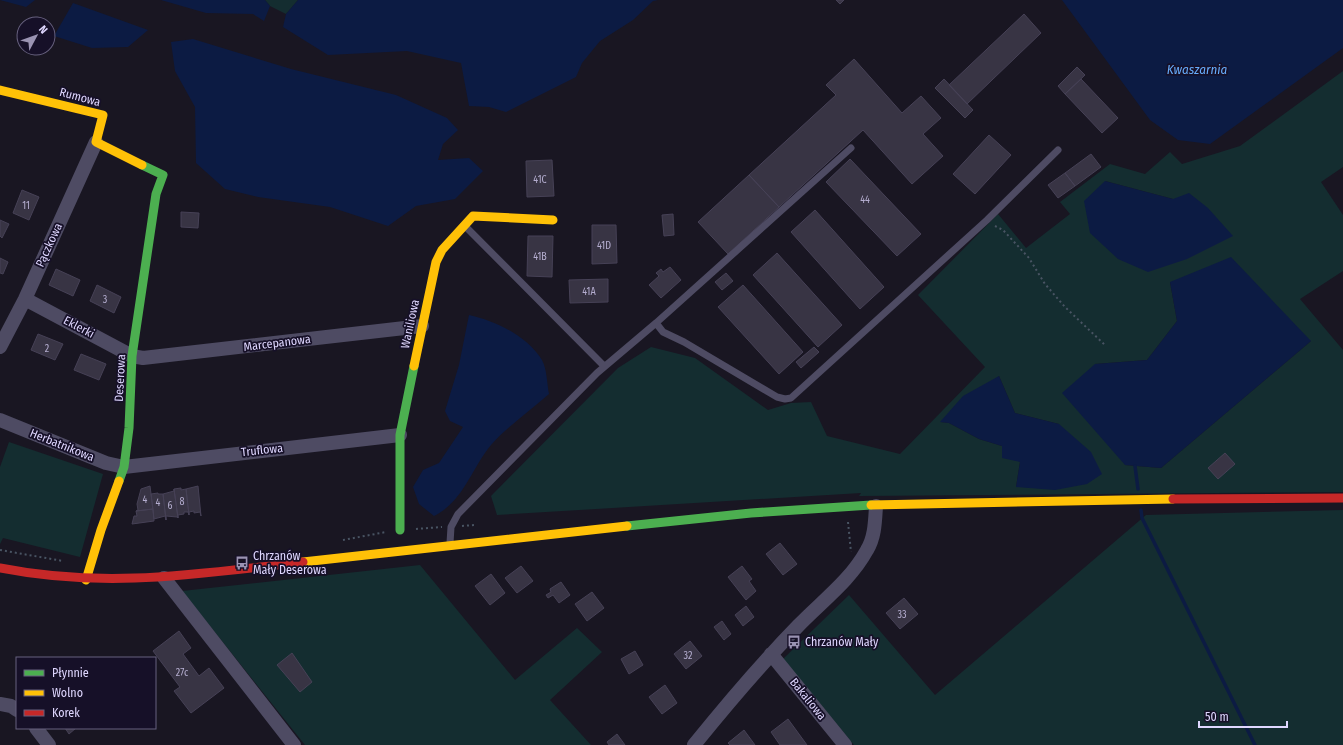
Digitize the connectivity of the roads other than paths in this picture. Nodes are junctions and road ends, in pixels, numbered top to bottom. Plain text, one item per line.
1 (0, 90) edge
2 (96, 142) junction
3 (851, 148) dead end
4 (1058, 150) dead end
5 (553, 220) dead end
6 (464, 226) junction
7 (25, 299) junction
8 (656, 323) junction
9 (422, 326) junction
10 (0, 347) edge
11 (132, 356) junction
12 (604, 366) junction
13 (0, 420) edge
14 (400, 435) junction
15 (124, 467) junction
16 (1343, 498) edge
17 (876, 506) junction
18 (400, 530) dead end
19 (450, 545) junction
20 (0, 568) edge
21 (164, 578) junction
22 (86, 580) junction
23 (771, 654) junction
24 (0, 704) edge
25 (16, 709) edge
26 (37, 729) edge
27 (49, 745) edge
28 (294, 745) edge
29 (694, 745) edge
30 (845, 745) edge

1 - 2 street, Rumowa
2 - 7 street, Pączkowa
2 - 11 street, Deserowa
3 - 8 lane
4 - 8 lane
5 - 6 street, Waniliowa
6 - 9 street, Waniliowa
6 - 12 lane
7 - 10 street, Pączkowa
7 - 11 street, Eklerki
8 - 12 lane
9 - 11 street, Marcepanowa
9 - 14 street, Waniliowa
11 - 15 street, Deserowa
12 - 19 lane
13 - 15 street, Herbatnikowa
14 - 15 street, Truflowa
14 - 18 street, Waniliowa
15 - 22 street, Deserowa
16 - 17 street
17 - 19 street
17 - 23 street
19 - 21 street
20 - 22 street
21 - 22 street
21 - 28 street
23 - 29 street
23 - 30 street, Bakaliowa
24 - 25 street
26 - 27 street

